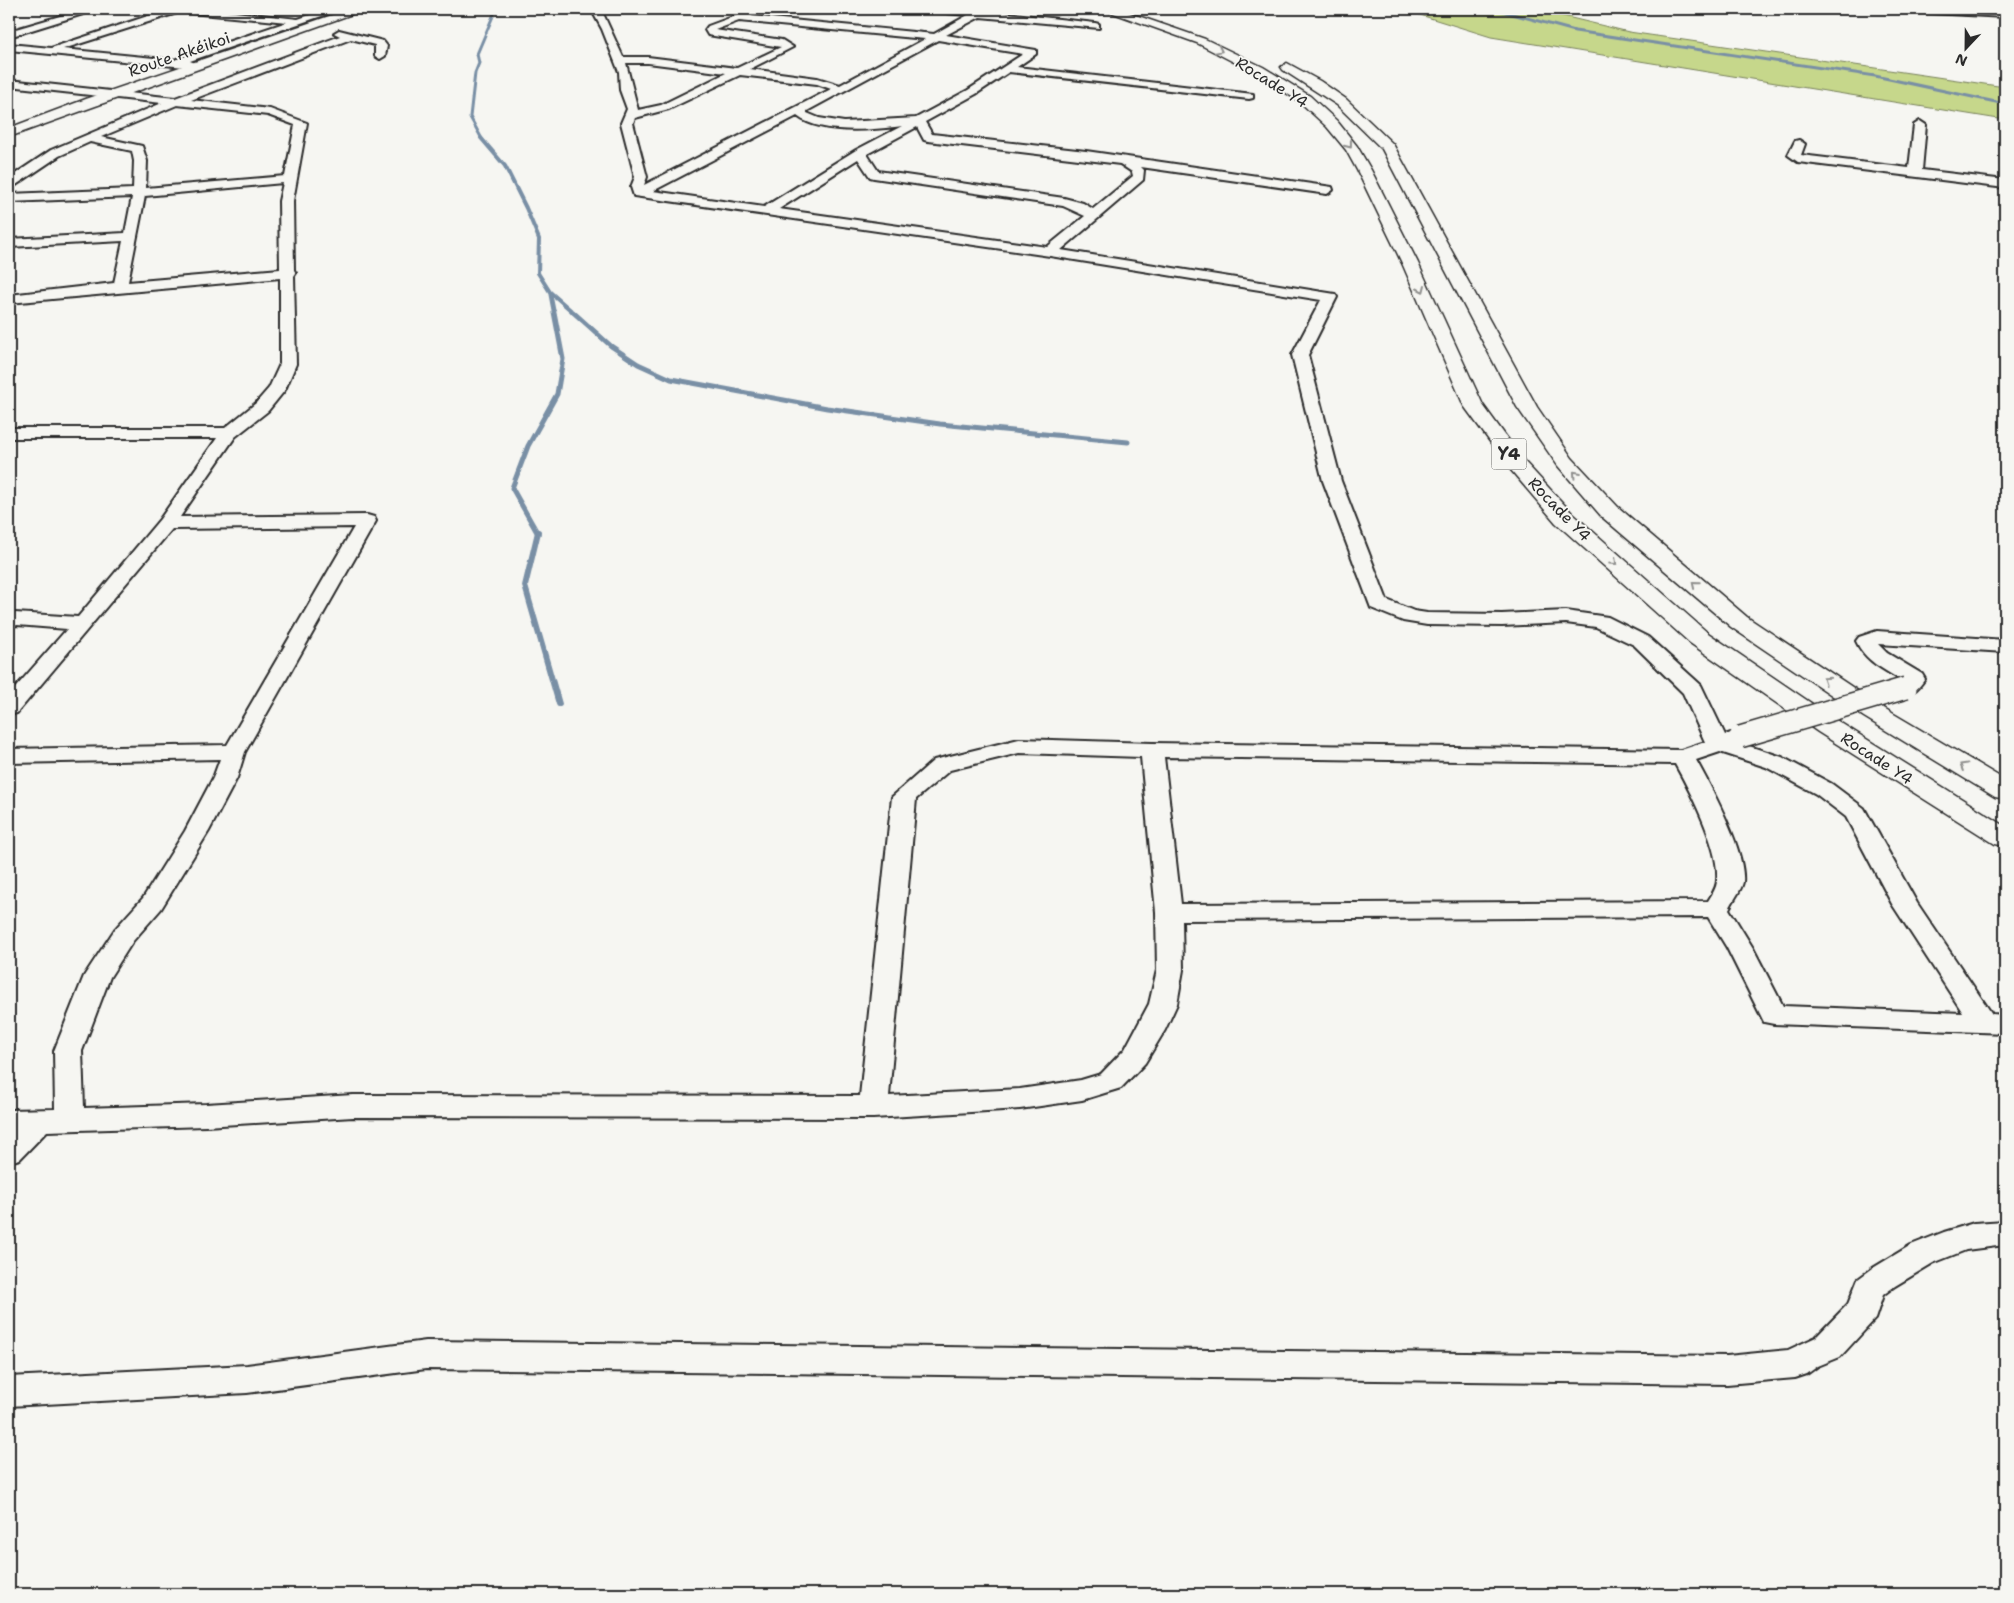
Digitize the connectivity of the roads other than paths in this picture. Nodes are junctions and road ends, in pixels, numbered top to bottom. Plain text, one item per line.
1 (94, 9) edge
2 (180, 9) edge
3 (337, 9) edge
4 (360, 9) edge
5 (596, 9) edge
6 (761, 9) edge
7 (935, 9) edge
8 (1108, 9) edge
9 (1144, 9) edge
10 (1911, 9) edge
11 (1922, 9) edge
12 (980, 13) junction
13 (2005, 14) edge
14 (738, 18) junction
15 (303, 25) junction
16 (1095, 26) dead end
17 (9, 34) edge
18 (354, 35) junction
19 (937, 37) junction
20 (9, 48) edge
21 (47, 51) junction
22 (380, 56) dead end
23 (619, 60) junction
24 (172, 64) junction
25 (195, 65) junction
26 (1007, 69) junction
27 (738, 71) junction
28 (9, 83) edge
29 (838, 90) junction
30 (99, 92) junction
31 (115, 93) junction
32 (1249, 96) dead end
33 (175, 102) junction
34 (801, 110) junction
35 (630, 116) junction
36 (920, 121) junction
37 (9, 123) edge
38 (1920, 125) dead end
39 (9, 133) edge
40 (88, 138) junction
41 (1798, 144) dead end
42 (860, 153) junction
43 (1125, 162) junction
44 (1915, 173) junction
45 (290, 179) junction
46 (9, 184) edge
47 (2005, 184) edge
48 (1327, 190) dead end
49 (139, 193) junction
50 (639, 193) junction
51 (9, 198) edge
52 (767, 211) junction
53 (1094, 215) junction
54 (130, 237) junction
55 (9, 243) edge
56 (1050, 252) junction
57 (289, 272) junction
58 (120, 286) junction
59 (9, 299) edge
60 (9, 433) edge
61 (229, 433) junction
62 (167, 523) junction
63 (9, 621) edge
64 (84, 624) junction
65 (2005, 646) edge
66 (9, 708) edge
67 (1729, 740) junction
68 (1152, 750) junction
69 (234, 752) junction
70 (9, 756) edge
71 (1683, 756) junction
72 (2005, 791) edge
73 (2005, 838) edge
74 (1716, 909) junction
75 (1169, 912) junction
76 (1995, 1024) edge
77 (873, 1108) junction
78 (70, 1118) junction
79 (40, 1119) junction
80 (9, 1121) edge
81 (9, 1151) edge
82 (2005, 1233) edge
83 (9, 1392) edge

1 - 17 street
2 - 15 street
2 - 21 street
3 - 15 street
4 - 15 main road, Route Akéikoi
5 - 23 street
6 - 14 street
7 - 12 street
8 -> 73 main road, Rocade Y4 / Y4
72 -> 9 main road, Rocade Y4 / Y4
10 - 11 street
11 - 13 street
12 - 16 street
12 - 19 street
14 - 19 street
14 - 27 street
15 - 18 street
15 - 24 street
15 - 25 main road, Route Akéikoi
18 - 22 street
18 - 33 street
19 - 26 street
19 - 29 street
20 - 21 street
21 - 24 street
23 - 27 street
23 - 35 street
24 - 25 street
24 - 30 main road, Route Akéikoi
25 - 31 main road, Route Akéikoi
26 - 32 street
26 - 36 street
27 - 29 street
27 - 35 street
28 - 30 street
29 - 34 street
30 - 31 street
30 - 37 main road, Route Akéikoi
31 - 33 street
31 - 39 main road, Route Akéikoi
33 - 40 street
33 - 45 street
34 - 36 street
34 - 50 street
35 - 50 street
36 - 42 street
36 - 43 street
38 - 44 street
40 - 46 street
40 - 49 street
41 - 44 street
42 - 52 street
42 - 53 street
43 - 48 street
43 - 53 street
44 - 47 street
45 - 49 street
45 - 57 street
49 - 51 street
49 - 54 street
50 - 52 street
52 - 56 street
53 - 56 street
54 - 55 street
54 - 58 street
56 - 67 street
57 - 58 street
57 - 61 street
58 - 59 street
60 - 61 street
61 - 62 street
62 - 64 street
62 - 69 street
63 - 64 street
64 - 66 street
65 - 67 street, bridge
67 - 71 street
67 - 76 street
68 - 71 street
68 - 75 street
68 - 77 street
69 - 70 street
69 - 78 street
71 - 74 street
74 - 75 street
74 - 76 street
75 - 77 street
77 - 78 street
78 - 79 street
79 - 80 street
79 - 81 street
82 - 83 street

